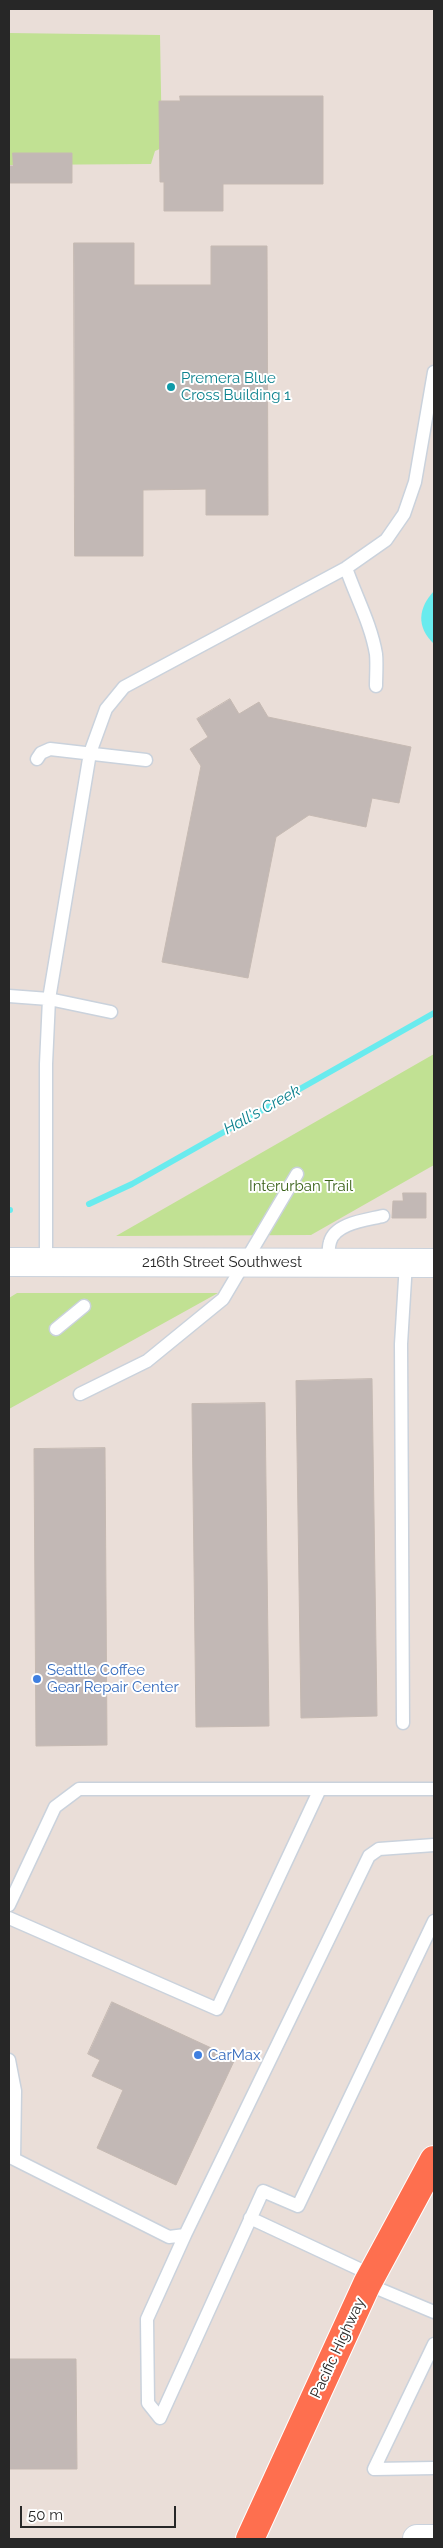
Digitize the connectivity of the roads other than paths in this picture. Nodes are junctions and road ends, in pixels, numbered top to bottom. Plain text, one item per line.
1 (434, 378) edge
2 (346, 568) junction
3 (376, 686) dead end
4 (90, 753) junction
5 (37, 759) dead end
6 (146, 760) dead end
7 (9, 996) edge
8 (50, 999) junction
9 (111, 1012) dead end
10 (297, 1174) dead end
11 (383, 1216) dead end
12 (9, 1262) edge
13 (46, 1262) junction
14 (244, 1262) junction
15 (328, 1262) junction
16 (406, 1262) junction
17 (434, 1262) edge
18 (84, 1306) dead end
19 (56, 1328) dead end
20 (80, 1394) dead end
21 (403, 1724) dead end
22 (320, 1789) junction
23 (434, 1789) edge
24 (434, 1845) edge
25 (9, 1905) edge
26 (9, 1918) edge
27 (434, 1920) edge
28 (9, 2060) edge
29 (434, 2160) edge
30 (250, 2218) junction
31 (185, 2235) junction
32 (370, 2280) junction
33 (434, 2312) edge
34 (434, 2344) edge
35 (434, 2468) edge
36 (250, 2539) edge
37 (417, 2539) edge
38 (434, 2539) edge

1 - 2 lane
2 - 3 lane
2 - 4 lane
4 - 5 lane
4 - 6 lane
4 - 8 lane
7 - 8 lane
8 - 9 lane
8 - 13 lane
10 - 14 lane
11 - 15 lane
12 - 13 street, 216th Street Southwest
13 - 14 street, 216th Street Southwest
14 - 15 street, 216th Street Southwest
14 - 20 lane
15 - 16 street, 216th Street Southwest
16 - 17 street, 216th Street Southwest
16 - 21 lane
18 - 19 lane
22 - 23 lane
22 - 25 lane
22 - 26 lane
24 - 31 lane
27 - 30 lane
28 - 31 lane
29 - 32 highway, Pacific Highway
30 - 31 lane
30 - 32 lane
32 - 33 lane
32 - 36 highway, Pacific Highway
34 - 35 lane
37 - 38 street

